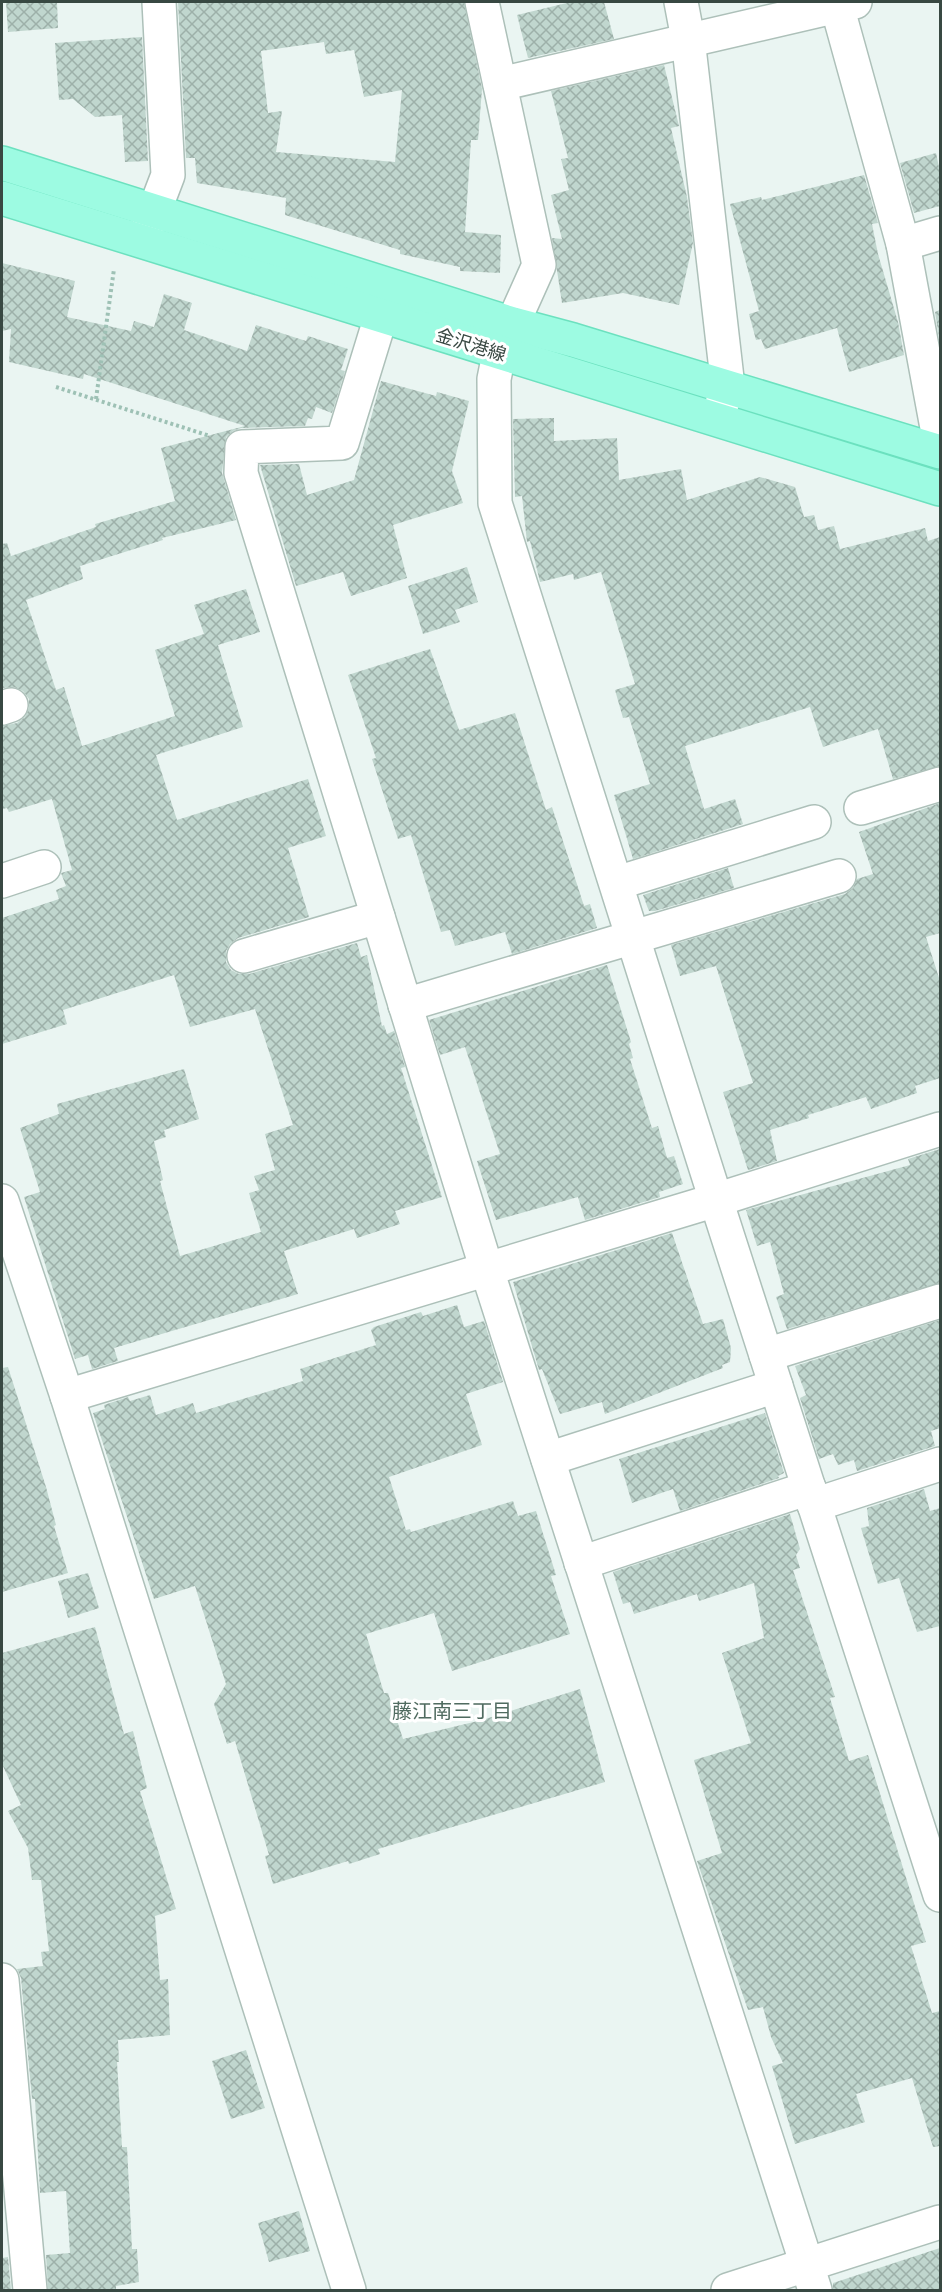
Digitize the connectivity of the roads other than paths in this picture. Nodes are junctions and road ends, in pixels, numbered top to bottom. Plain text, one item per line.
1 (159, 2) edge
2 (482, 2) edge
3 (681, 2) edge
4 (846, 3) edge
5 (688, 39) junction
6 (500, 84) junction
7 (2, 163) edge
8 (2, 198) edge
9 (155, 210) junction
10 (940, 233) edge
11 (131, 238) junction
12 (903, 244) junction
13 (390, 285) junction
14 (379, 316) junction
15 (513, 324) junction
16 (499, 354) junction
17 (728, 387) junction
18 (717, 418) junction
19 (940, 444) edge
20 (940, 452) edge
21 (938, 478) edge
22 (940, 784) edge
23 (861, 808) dead end
24 (814, 822) dead end
25 (44, 867) dead end
26 (839, 876) dead end
27 (2, 881) edge
28 (617, 883) junction
29 (378, 917) junction
30 (634, 938) junction
31 (244, 956) dead end
32 (405, 1005) junction
33 (940, 1129) edge
34 (716, 1200) junction
35 (2, 1201) edge
36 (487, 1270) junction
37 (940, 1301) edge
38 (766, 1355) junction
39 (776, 1386) junction
40 (67, 1396) junction
41 (548, 1459) junction
42 (940, 1464) edge
43 (812, 1497) junction
44 (581, 1563) junction
45 (940, 1895) edge
46 (2, 1980) edge
47 (940, 2222) edge
48 (811, 2278) edge
49 (30, 2290) edge
50 (350, 2290) edge
51 (728, 2290) edge

1 - 9 street
2 - 6 street
3 - 5 street
4 - 5 street
4 - 12 street
5 - 6 street
5 - 17 street
6 - 15 street
7 - 9 main road, 金沢港線
8 - 11 main road, 金沢港線
9 - 11 street
9 - 13 main road, 金沢港線
10 - 12 street
11 - 14 main road, 金沢港線
12 - 19 street
13 - 14 street
13 - 15 main road, 金沢港線
14 - 16 main road, 金沢港線
14 - 29 street
15 - 16 street
15 - 17 main road, 金沢港線
16 - 18 main road, 金沢港線
16 - 28 street
17 - 18 street
17 - 20 main road, 金沢港線
18 - 21 main road, 金沢港線
22 - 23 street
24 - 28 street
25 - 27 street
26 - 30 street
28 - 30 street
29 - 31 street
29 - 32 street
30 - 32 street
30 - 34 street
32 - 36 street
33 - 34 street
34 - 36 street
34 - 38 street
35 - 40 street
36 - 40 street
36 - 41 street
37 - 38 street
38 - 39 street
39 - 41 street
39 - 43 street
40 - 50 street
41 - 44 street
42 - 43 street
43 - 44 street
43 - 45 street
44 - 48 street
46 - 49 street
47 - 48 street
48 - 51 street

